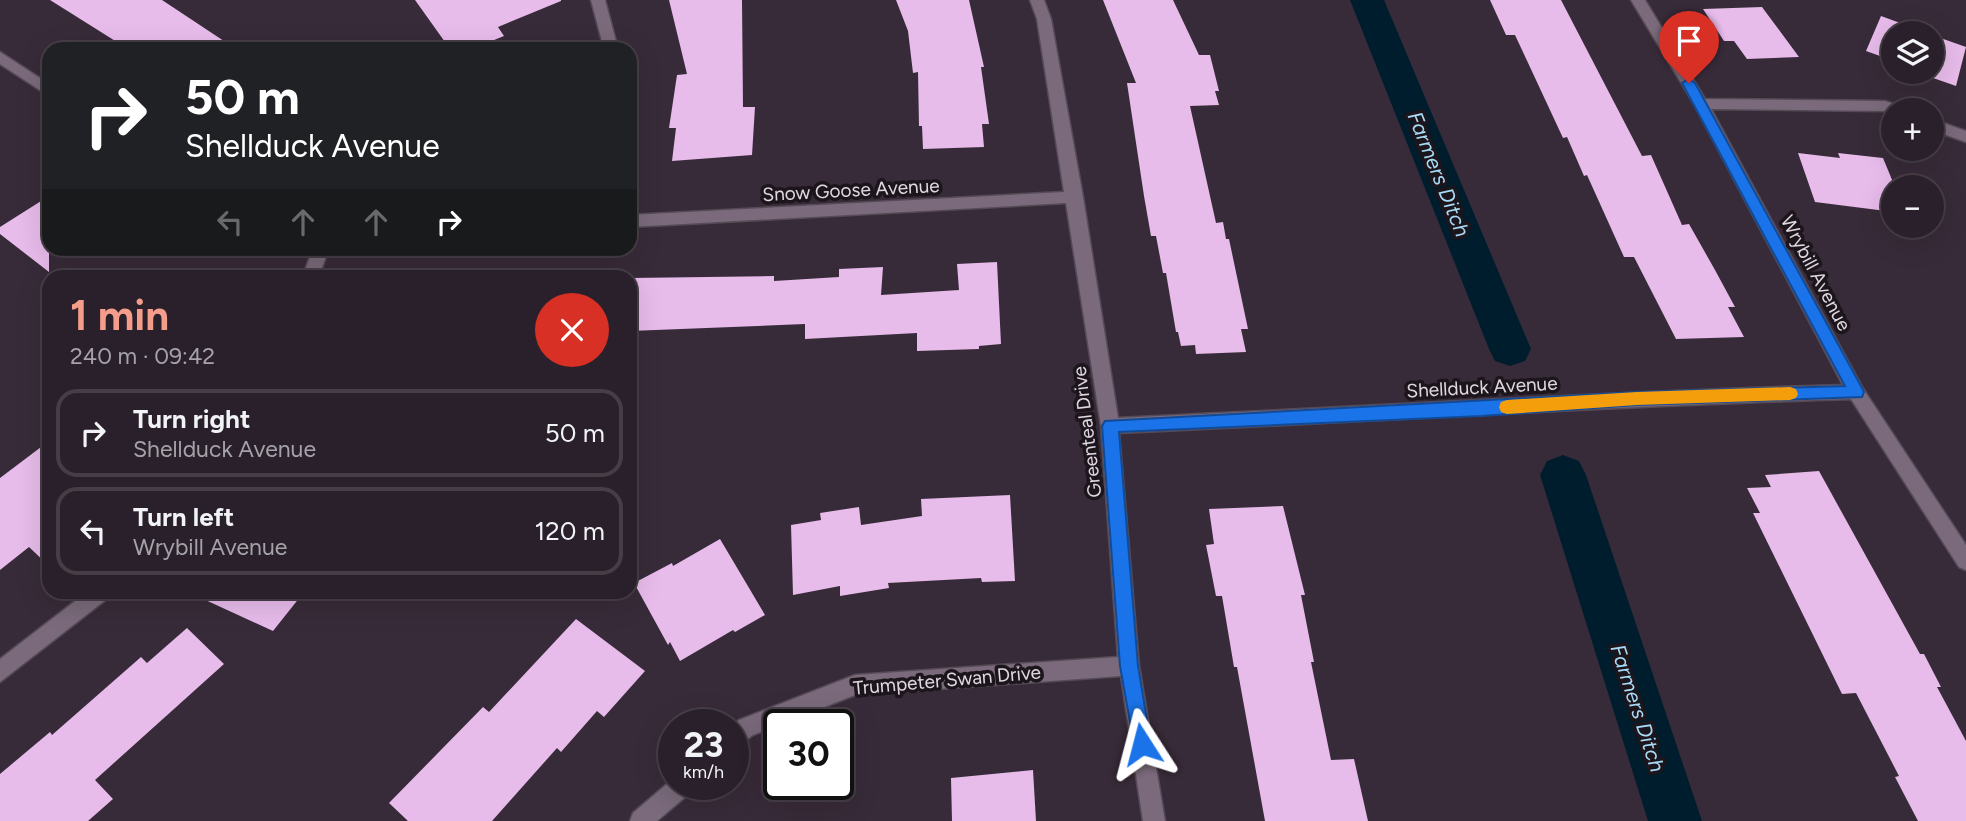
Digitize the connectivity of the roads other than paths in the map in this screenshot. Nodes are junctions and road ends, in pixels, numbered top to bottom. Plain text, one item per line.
1 (598, 0) edge
2 (1037, 0) edge
3 (1639, 0) edge
4 (609, 42) edge
5 (0, 57) edge
6 (42, 86) edge
7 (1701, 104) junction
8 (1881, 107) edge
9 (1944, 129) edge
10 (1966, 137) edge
11 (1074, 197) junction
12 (637, 221) edge
13 (1856, 392) junction
14 (1110, 426) junction
15 (1966, 561) edge
16 (92, 599) edge
17 (1129, 666) junction
18 (0, 672) edge
19 (749, 726) edge
20 (665, 800) edge
21 (641, 821) edge
22 (1154, 821) edge

1 - 4 street
2 - 11 street, Greenteal Drive
3 - 7 street, Wrybill Avenue
5 - 6 street
7 - 8 street
7 - 13 street, Wrybill Avenue
9 - 10 street
11 - 12 street, Snow Goose Avenue
11 - 14 street, Greenteal Drive
13 - 14 street, Shellduck Avenue
13 - 15 street, Wrybill Avenue
14 - 17 street, Greenteal Drive
16 - 18 street
17 - 19 street, Trumpeter Swan Drive
17 - 22 street, Greenteal Drive
20 - 21 street

